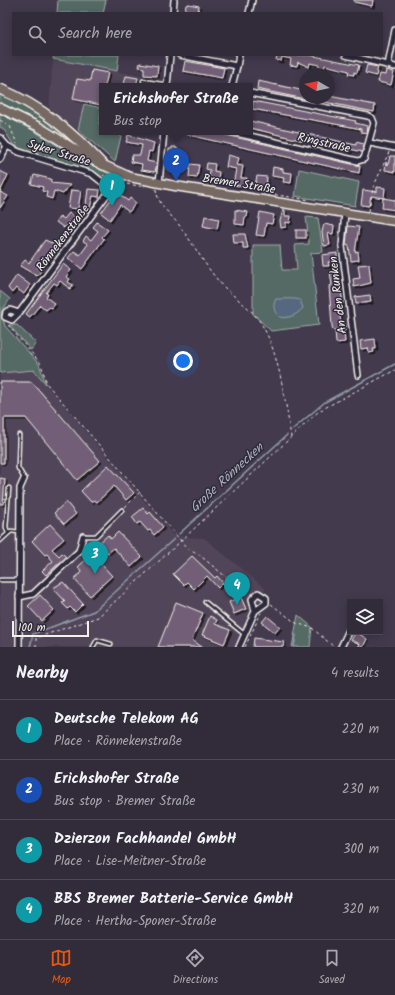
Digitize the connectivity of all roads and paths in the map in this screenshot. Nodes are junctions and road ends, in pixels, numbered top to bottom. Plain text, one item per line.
1 (174, 0) edge
2 (252, 0) edge
3 (173, 12) edge
4 (249, 12) edge
5 (395, 30) edge
6 (170, 56) edge
7 (185, 56) edge
8 (239, 56) edge
9 (350, 56) edge
10 (388, 65) junction
11 (237, 66) junction
12 (395, 67) edge
13 (144, 81) dead end
14 (156, 83) edge
15 (167, 83) edge
16 (233, 83) edge
17 (0, 89) edge
18 (253, 94) edge
19 (0, 108) edge
20 (0, 120) edge
21 (164, 135) edge
22 (245, 135) edge
23 (0, 138) edge
24 (370, 143) junction
25 (7, 146) junction
26 (393, 148) edge
27 (19, 152) junction
28 (0, 159) edge
29 (103, 166) junction
30 (120, 173) junction
31 (158, 183) junction
32 (111, 189) junction
33 (345, 213) junction
34 (368, 217) junction
35 (395, 221) edge
36 (19, 313) junction
37 (8, 320) junction
38 (395, 370) edge
39 (358, 375) dead end
40 (19, 436) dead end
41 (291, 437) junction
42 (24, 479) joint
43 (9, 488) dead end
44 (140, 492) junction
45 (122, 510) joint
46 (20, 532) junction
47 (8, 533) junction
48 (84, 536) joint
49 (0, 541) edge
50 (181, 541) junction
51 (0, 580) edge
52 (20, 580) junction
53 (19, 597) junction
54 (252, 599) junction
55 (205, 602) dead end
56 (266, 603) junction
57 (261, 608) junction
58 (254, 611) junction
59 (245, 634) junction
60 (347, 634) edge
61 (111, 644) dead end
62 (19, 647) edge
63 (36, 647) edge
64 (93, 647) edge
65 (239, 647) edge
66 (245, 647) edge
67 (334, 647) edge
68 (341, 647) edge

1 - 3 street
2 - 4 street
5 - 10 street
6 - 15 street
7 - 11 street
8 - 11 street
9 - 10 street
10 - 12 street
11 - 16 street
13 - 14 lane
17 - 29 highway
18 - 24 street, Ringstraße
19 - 29 main road, Bremer Straße
20 - 27 path
21 - 31 street
22 - 24 street, Ringstraße
23 - 25 street, Syker Straße
24 - 26 street
25 - 27 street, Syker Straße
25 - 28 street
26 - 34 path
27 - 32 street, Syker Straße
29 - 30 main road, Bremer Straße
30 - 31 main road, Bremer Straße
30 - 32 street, Rönnekenstraße
31 - 33 main road, Bremer Straße
31 - 41 path
32 - 36 street, Rönnekenstraße
33 - 34 main road, Bremer Straße
33 - 39 street, An den Runken
34 - 35 main road, Bremer Straße
36 - 37 street, Rönnekenstraße
36 - 37 street
37 - 44 path
38 - 41 path
40 - 42 lane
41 - 50 path
42 - 46 street
43 - 47 lane
44 - 45 path
44 - 50 path
45 - 48 lane
46 - 47 lane
46 - 52 street
47 - 49 lane
48 - 53 street
50 - 54 path
50 - 63 path
51 - 52 lane
52 - 53 street
53 - 62 street
54 - 56 street
54 - 58 street
55 - 59 lane
56 - 57 street
56 - 67 path
57 - 58 street
57 - 66 path
58 - 59 street
59 - 65 street
60 - 68 street
61 - 64 lane

